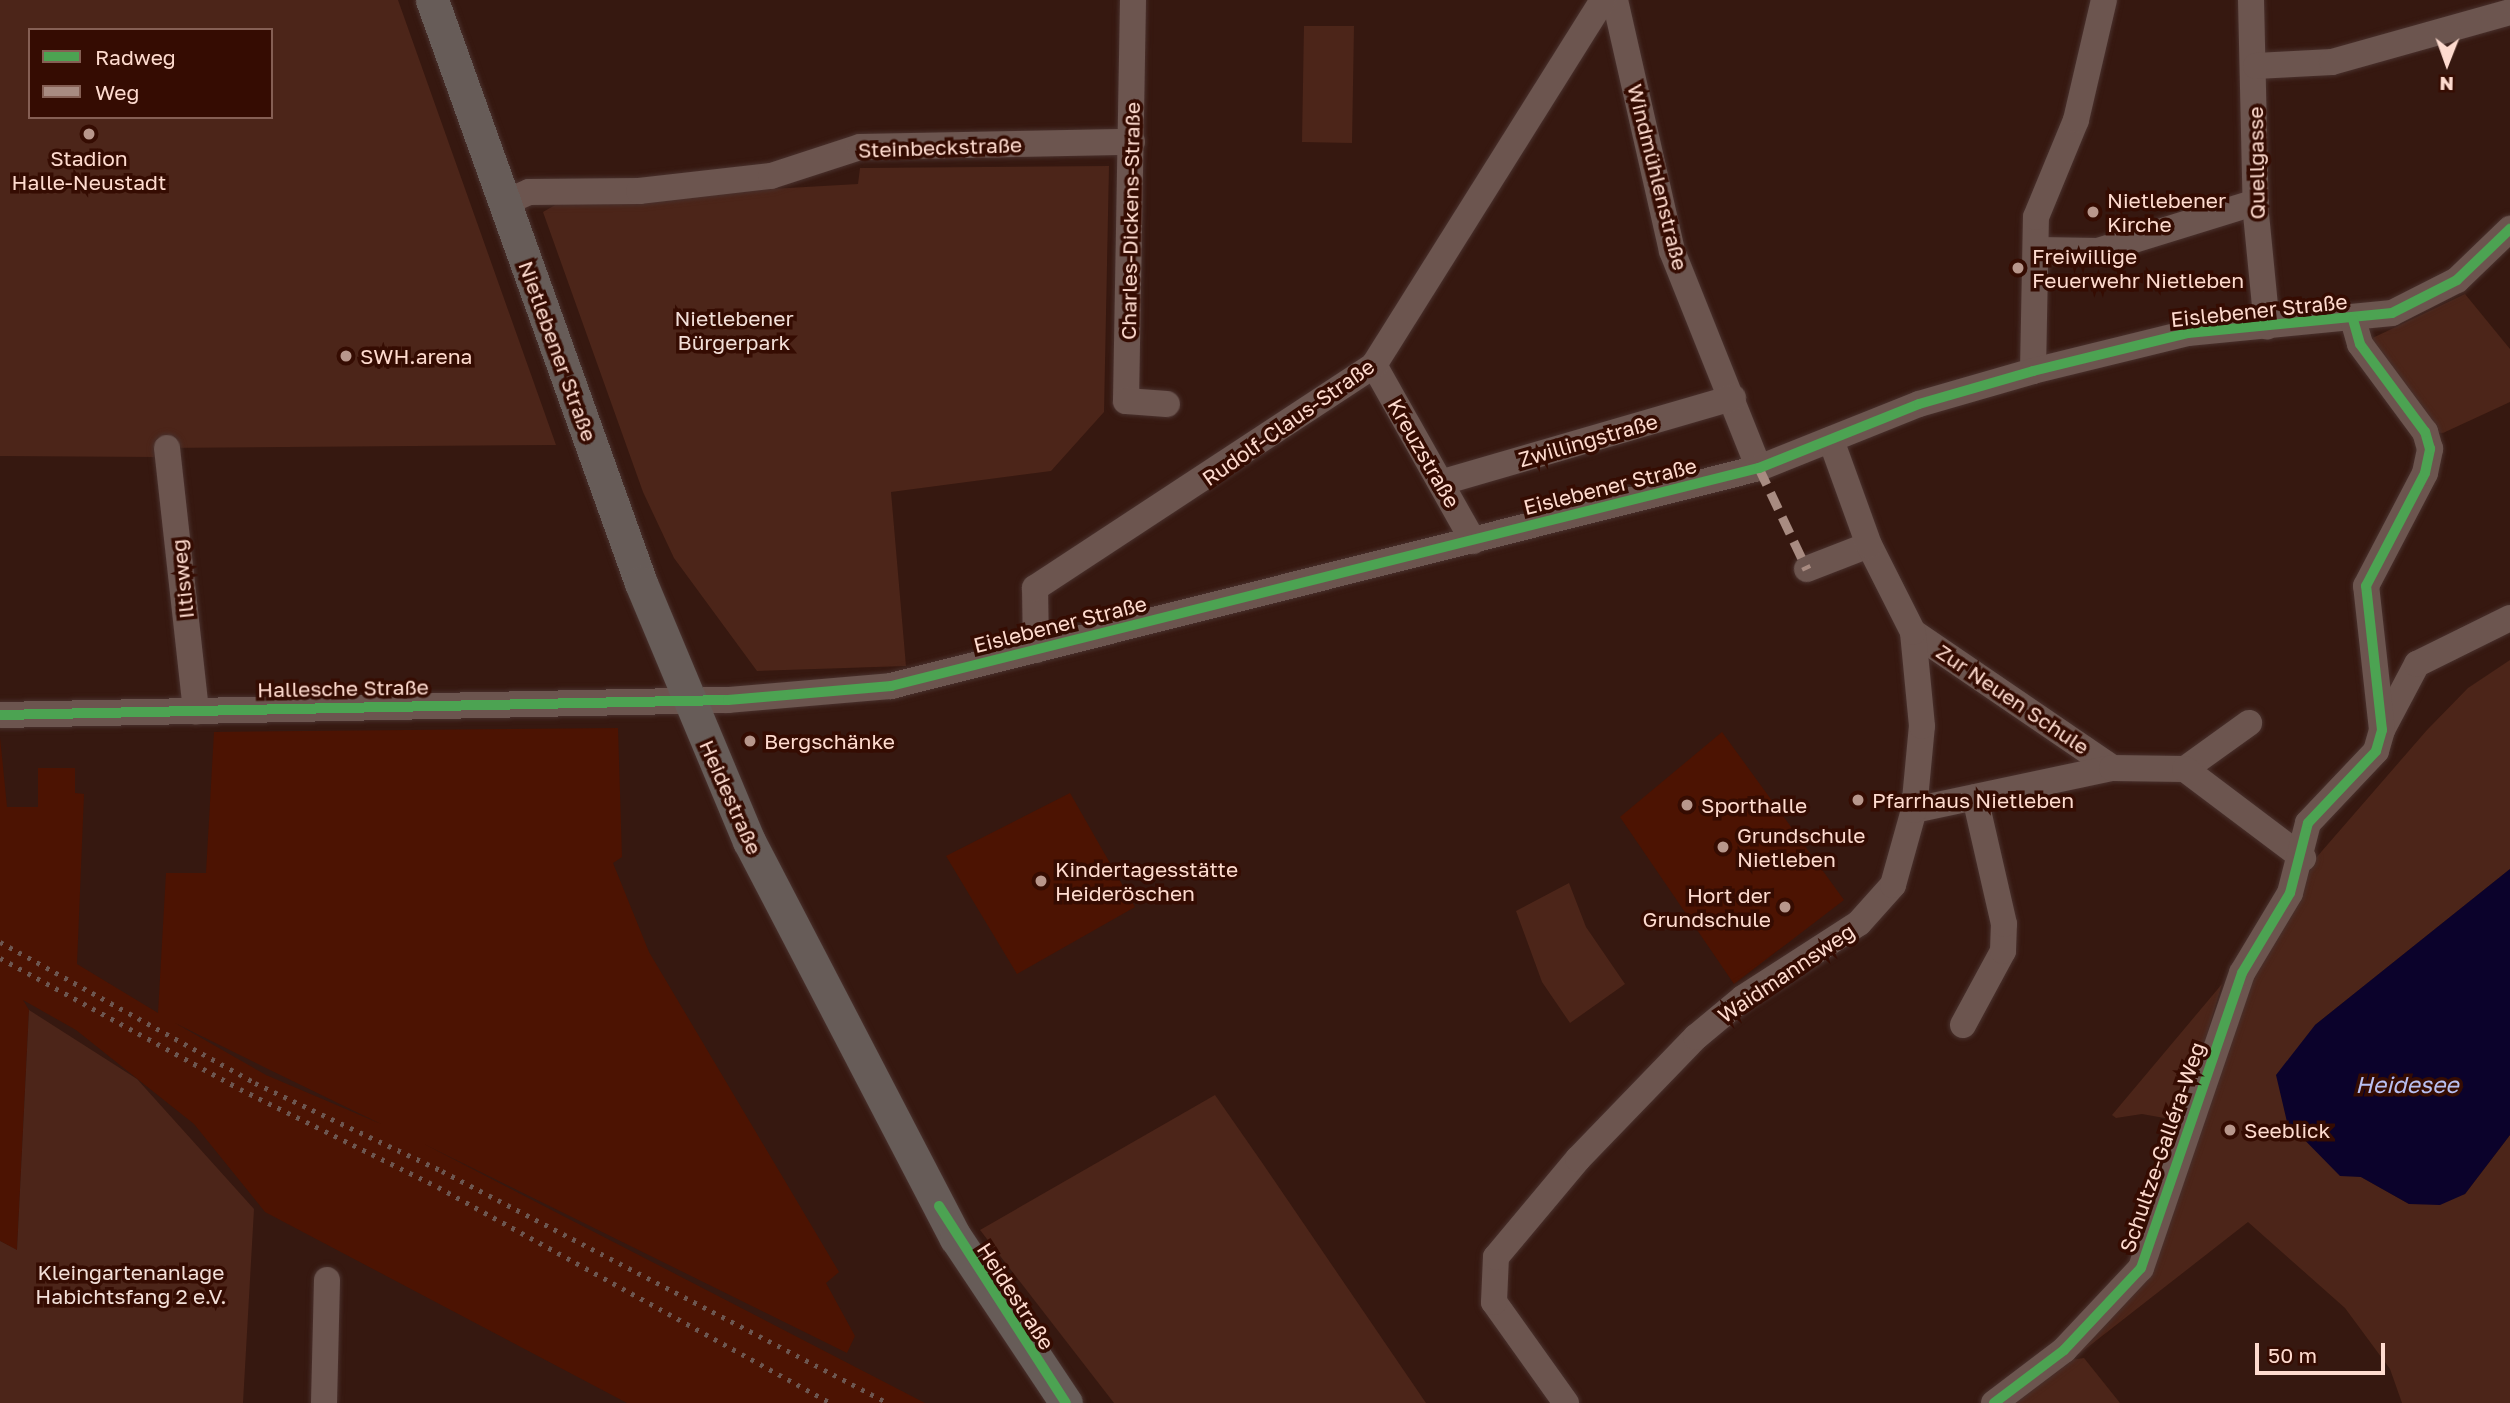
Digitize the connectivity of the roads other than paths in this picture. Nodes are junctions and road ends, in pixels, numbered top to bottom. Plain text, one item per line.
1 (432, 0) edge
2 (1133, 0) edge
3 (1603, 0) edge
4 (1615, 0) edge
5 (2104, 0) edge
6 (2251, 0) edge
7 (2510, 12) edge
8 (2256, 66) junction
9 (1132, 142) junction
10 (504, 203) junction
11 (2256, 208) junction
12 (2504, 244) edge
13 (2040, 250) junction
14 (2353, 320) junction
15 (2267, 326) junction
16 (1374, 365) junction
17 (2033, 371) junction
18 (1732, 398) junction
19 (1167, 404) dead end
20 (1831, 440) junction
21 (167, 448) dead end
22 (1759, 468) junction
23 (1443, 482) junction
24 (1473, 541) junction
25 (1870, 545) junction
26 (1807, 569) dead end
27 (2510, 618) edge
28 (1913, 632) junction
29 (1036, 650) junction
30 (2417, 664) junction
31 (2376, 686) junction
32 (688, 699) junction
33 (196, 711) junction
34 (0, 715) edge
35 (2249, 723) dead end
36 (2382, 730) junction
37 (2112, 768) junction
38 (2185, 769) junction
39 (1975, 797) junction
40 (1914, 810) junction
41 (2303, 858) junction
42 (1963, 1025) dead end
43 (327, 1280) dead end
44 (324, 1403) edge
45 (1066, 1403) edge
46 (1566, 1403) edge
47 (1994, 1403) edge

1 - 10 main road, Nietlebener Straße
2 - 9 street, Charles-Dickens-Straße
3 - 16 street, Rudolf-Claus-Straße
4 - 18 street, Windmühlenstraße
5 - 13 street
6 - 8 street, Quellgasse
7 - 8 street
8 - 11 street, Quellgasse
9 - 10 street, Steinbeckstraße
9 - 19 street, Charles-Dickens-Straße
10 - 32 main road, Nietlebener Straße
11 - 13 street
11 - 15 street, Quellgasse
12 - 14 street, Eislebener Straße
13 - 17 street
14 - 15 street, Eislebener Straße
14 - 31 street
15 - 17 street, Eislebener Straße
16 - 23 street, Kreuzstraße
16 - 29 street, Rudolf-Claus-Straße
17 - 20 street, Eislebener Straße
18 - 22 street, Windmühlenstraße
18 - 23 street, Zwillingstraße
20 - 22 street, Eislebener Straße
20 - 25 street, Waidmannsweg
21 - 33 street, Iltisweg
22 - 24 street, Eislebener Straße
23 - 24 street, Kreuzstraße
24 - 29 street, Eislebener Straße
25 - 26 street
25 - 28 street, Waidmannsweg
27 - 30 street
28 - 37 street, Zur Neuen Schule
28 - 40 street, Waidmannsweg
29 - 32 street, Eislebener Straße
30 - 31 street
30 - 36 street
31 - 36 street
32 - 33 street, Hallesche Straße
32 - 45 main road, Heidestraße
33 - 34 street, Hallesche Straße
35 - 38 street
36 - 41 street
37 - 38 street, Zur Neuen Schule
37 - 39 street, Zur Neuen Schule
38 - 41 street
39 - 40 street, Zur Neuen Schule
39 - 42 street
40 - 46 street, Waidmannsweg
41 - 47 street, Schultze-Galléra-Weg
43 - 44 street

